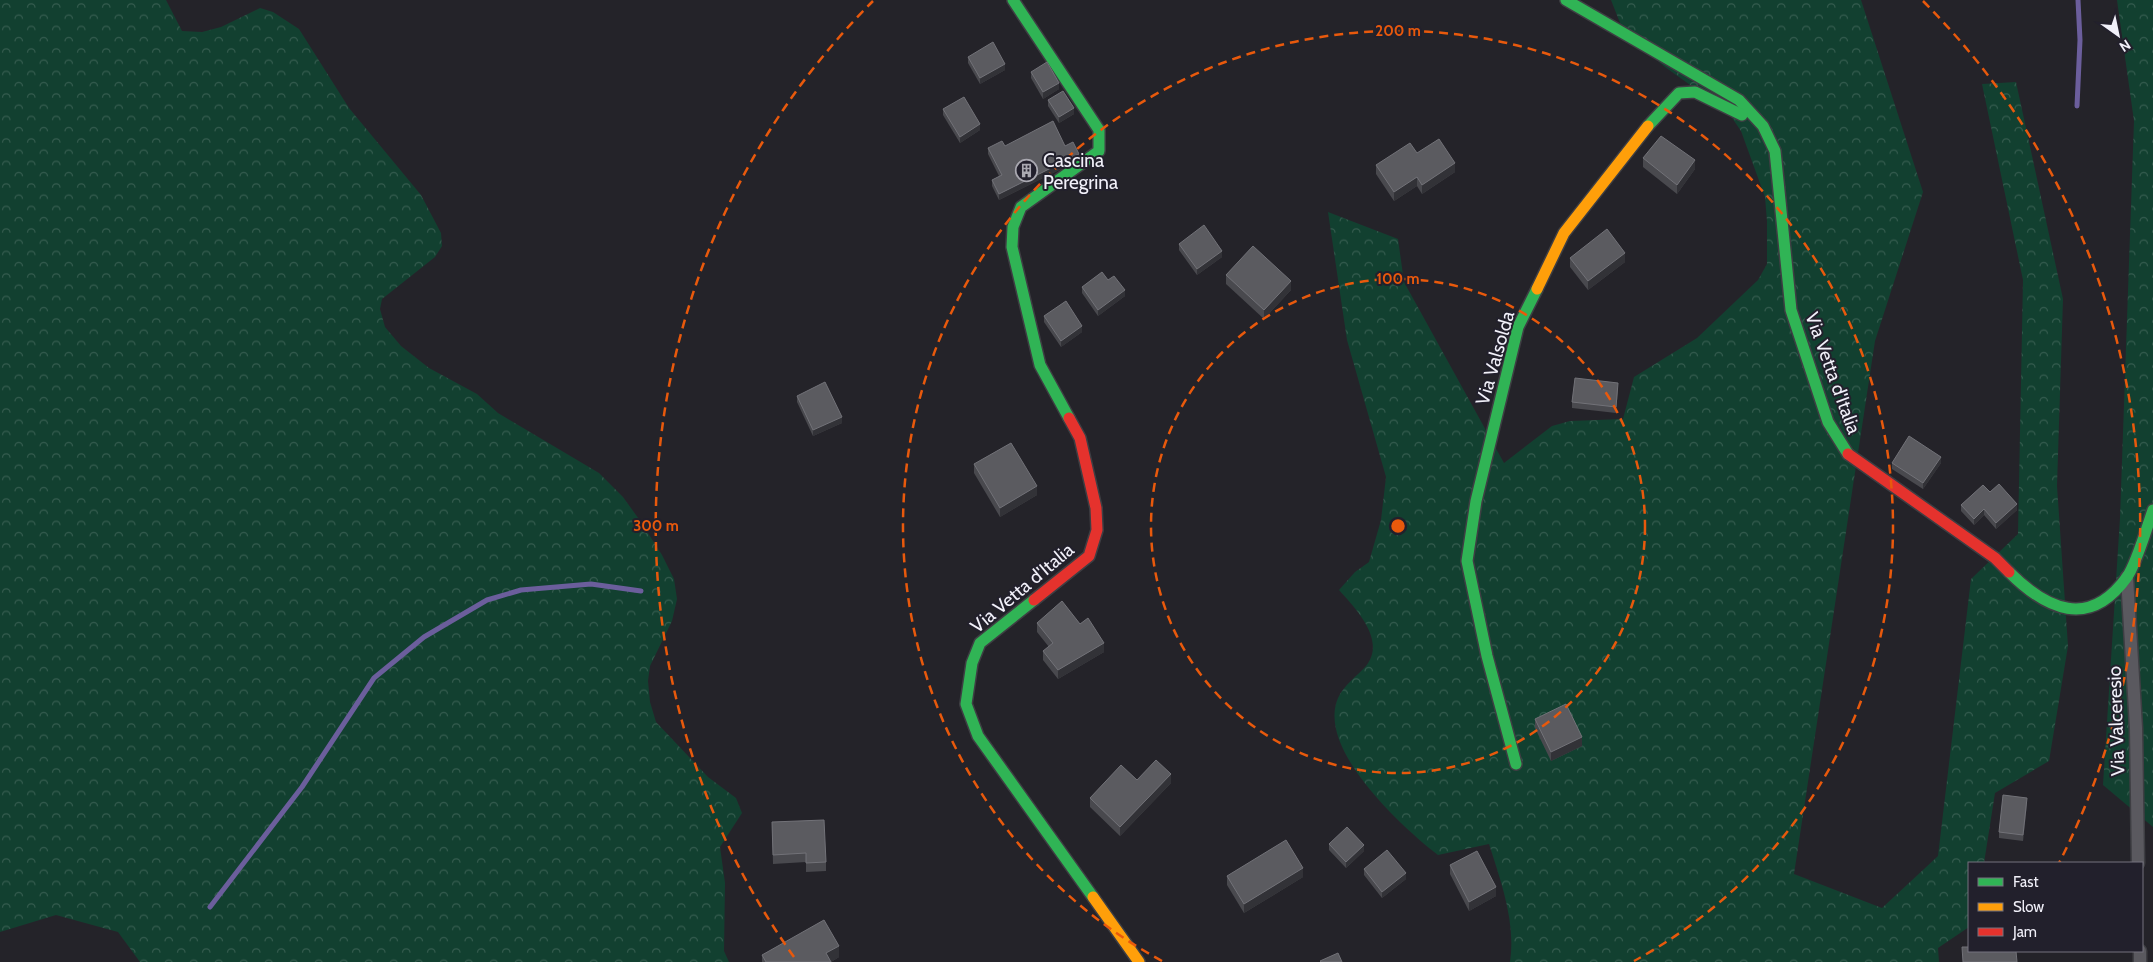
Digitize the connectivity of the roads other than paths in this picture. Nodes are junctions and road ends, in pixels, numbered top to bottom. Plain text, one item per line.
1 (1014, 0) edge
2 (1566, 0) edge
3 (1763, 126) junction
4 (2153, 510) edge
5 (2128, 577) junction
6 (1516, 764) dead end
7 (2138, 862) edge
8 (1139, 962) edge

1 - 8 street, Via Vetta d'Italia
2 - 3 street, Via Vetta d'Italia
3 - 5 street, Via Vetta d'Italia
3 - 6 street, Via Valsolda
4 - 5 street, Via Vetta d'Italia
5 - 7 street, Via Valceresio

